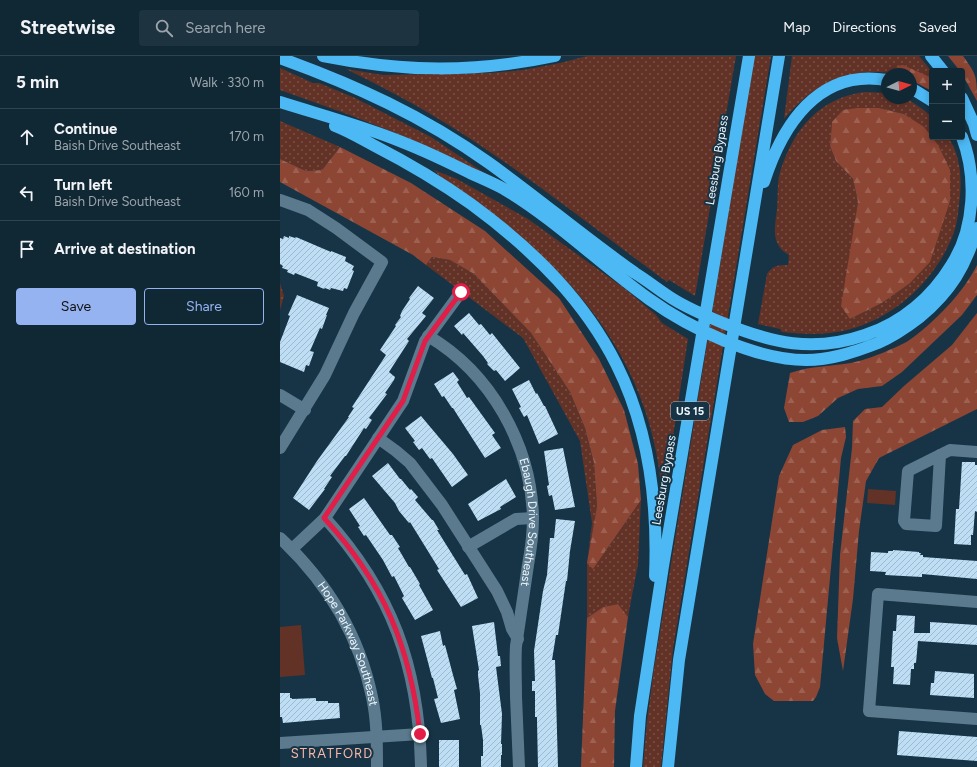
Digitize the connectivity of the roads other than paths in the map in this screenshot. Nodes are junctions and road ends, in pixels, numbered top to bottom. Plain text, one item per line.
1 (322, 56) edge
2 (555, 56) edge
3 (749, 56) edge
4 (779, 56) edge
5 (931, 56) edge
6 (280, 58) edge
7 (941, 68) edge
8 (881, 80) edge
9 (917, 92) edge
10 (929, 99) edge
11 (280, 103) edge
12 (965, 104) edge
13 (977, 135) edge
14 (963, 140) edge
15 (280, 200) edge
16 (977, 228) edge
17 (743, 271) junction
18 (461, 292) dead end
19 (428, 336) junction
20 (280, 395) edge
21 (304, 410) junction
22 (378, 438) junction
23 (280, 448) edge
24 (977, 452) edge
25 (940, 455) junction
26 (324, 518) junction
27 (533, 518) junction
28 (280, 538) edge
29 (468, 547) junction
30 (292, 549) junction
31 (977, 602) edge
32 (652, 634) junction
33 (518, 639) junction
34 (977, 719) edge
35 (420, 734) junction
36 (377, 737) junction
37 (280, 743) edge
38 (377, 767) edge
39 (421, 767) edge
40 (519, 767) edge
41 (636, 767) edge
42 (668, 767) edge

1 - 2 highway
3 - 32 highway, Leesburg Bypass / US 15
4 - 17 highway, US 15
5 - 7 highway
6 - 14 highway
8 - 17 highway
9 - 10 highway
11 - 16 highway
11 - 32 highway
12 - 13 highway
15 - 21 street
17 - 42 highway, US 15
18 - 19 street
19 - 22 street
19 - 27 street, Ebaugh Drive Southeast
20 - 21 street
21 - 23 street
22 - 26 street
22 - 29 street
24 - 25 street
25 - 25 street
26 - 30 street
26 - 35 street
27 - 29 street
27 - 33 street, Ebaugh Drive Southeast
28 - 30 street, Hope Parkway Southeast
29 - 33 street
30 - 36 street, Hope Parkway Southeast
31 - 34 street
32 - 41 highway, Leesburg Bypass / US 15
33 - 40 street, Ebaugh Drive Southeast
35 - 36 street
35 - 39 street
36 - 37 street
36 - 38 street, Hope Parkway Southeast

